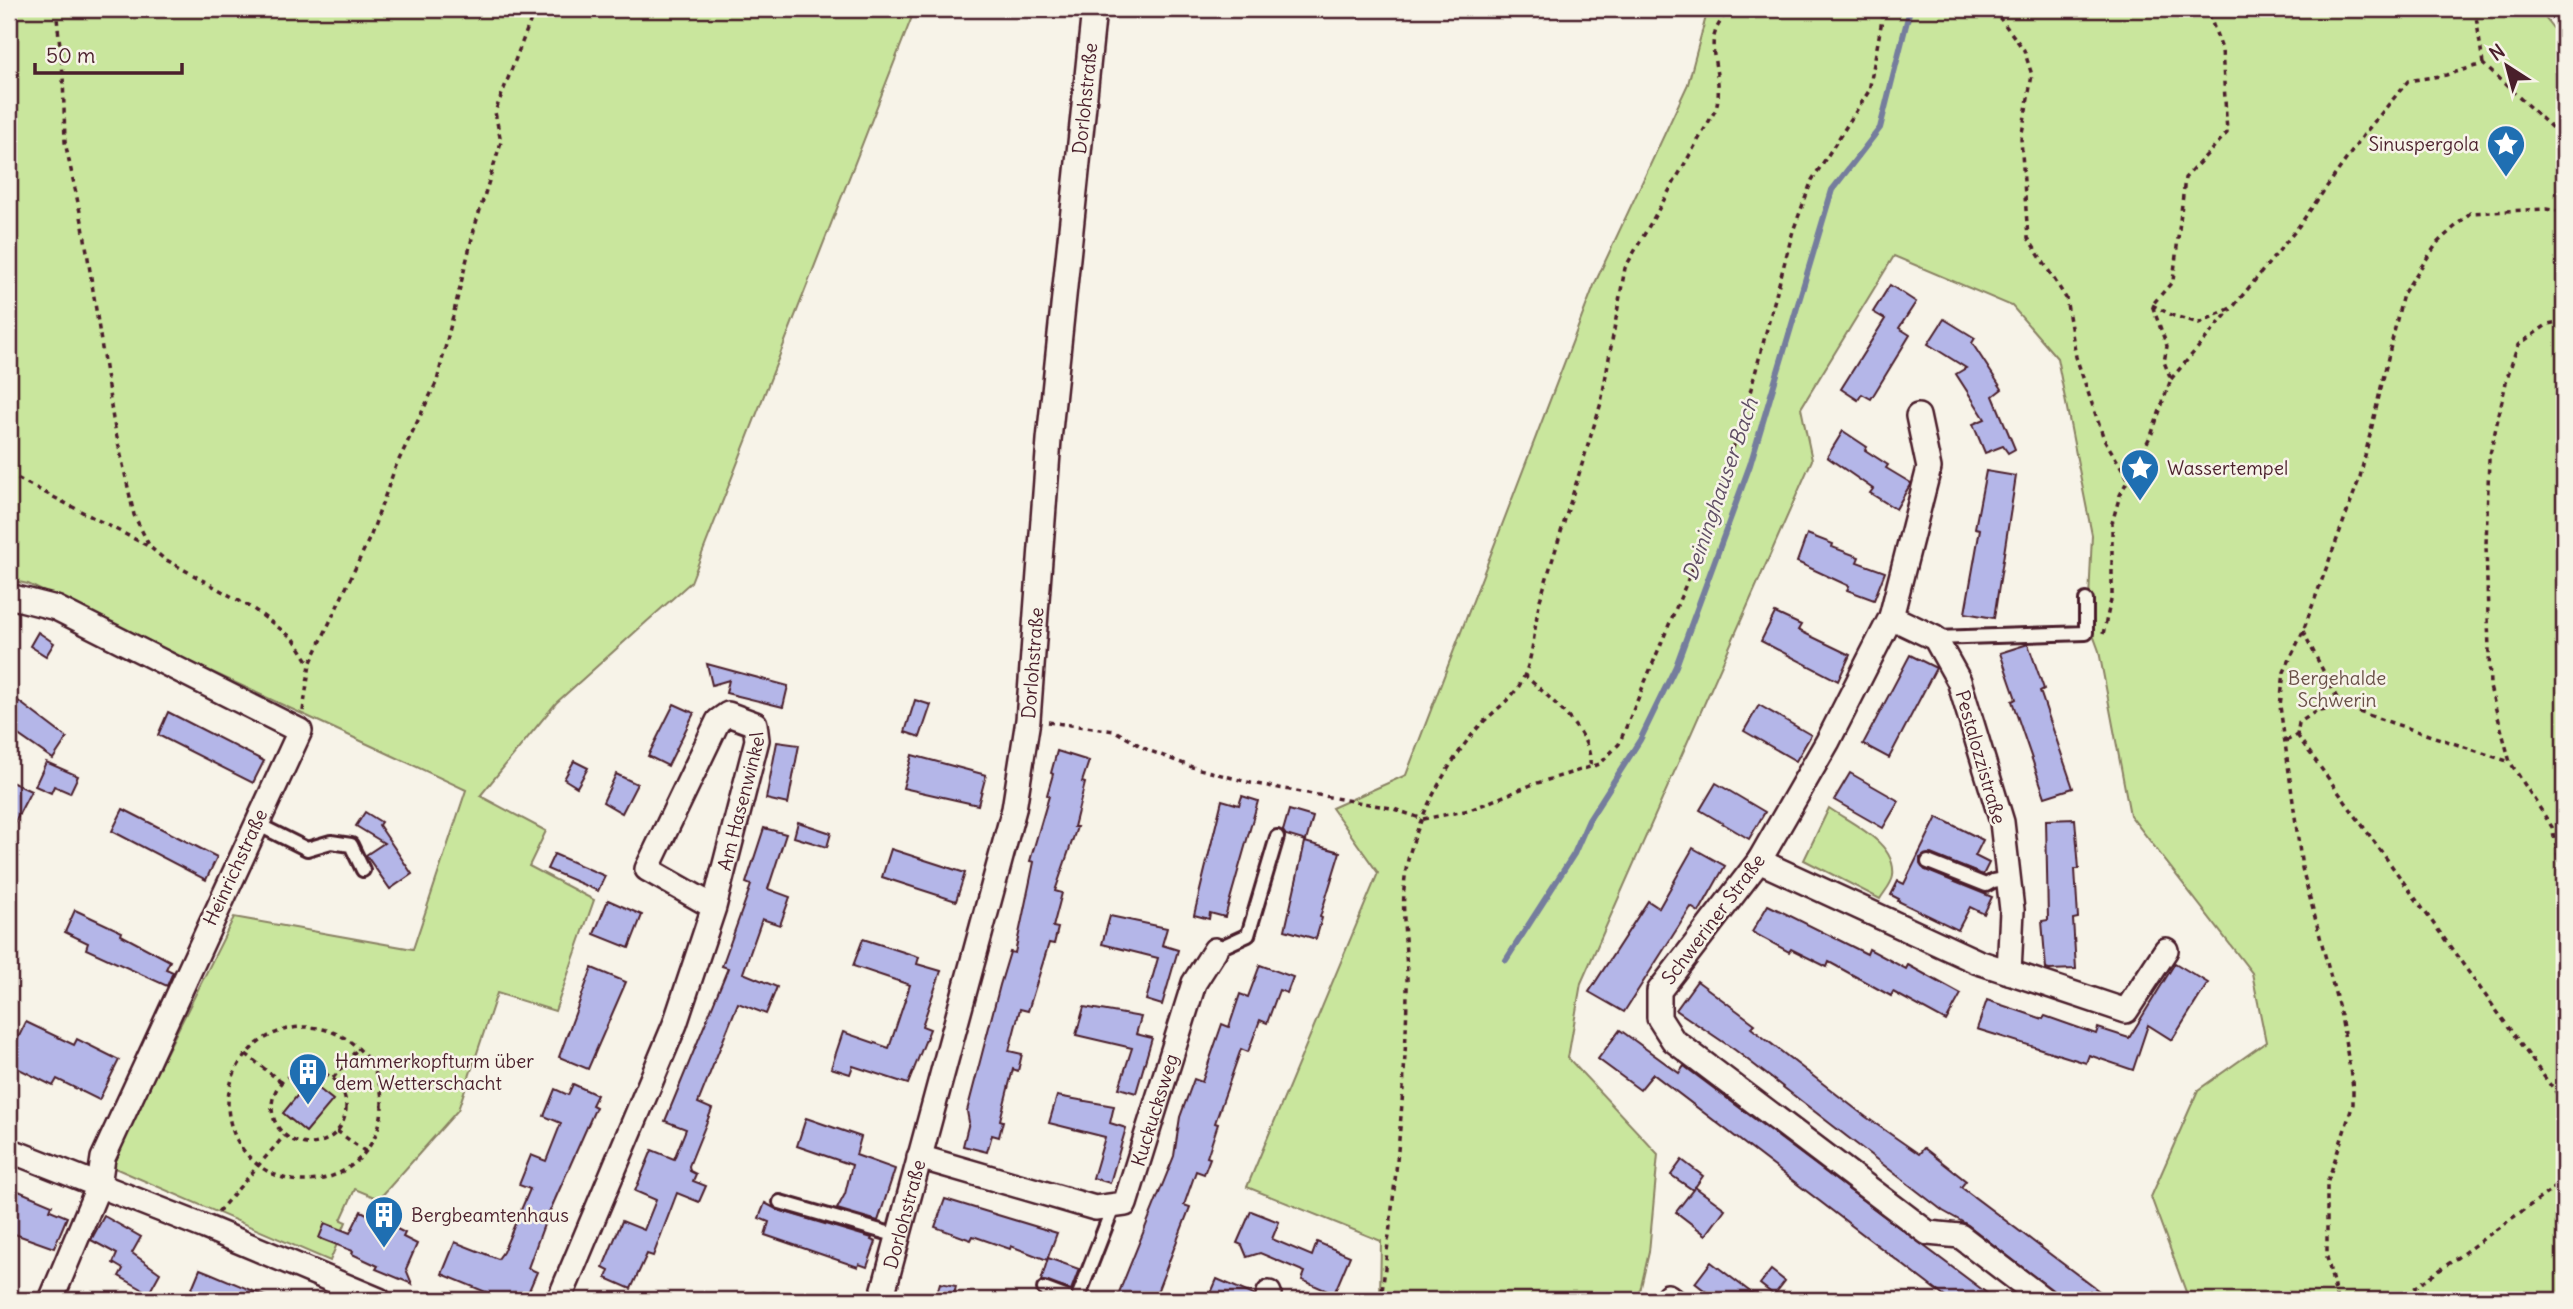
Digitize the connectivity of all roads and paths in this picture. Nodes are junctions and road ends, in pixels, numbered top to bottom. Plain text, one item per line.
1 (56, 9) edge
2 (535, 9) edge
3 (1094, 9) edge
4 (1728, 9) edge
5 (1884, 9) edge
6 (1993, 9) edge
7 (2207, 9) edge
8 (2475, 9) edge
9 (2483, 64) junction
10 (2564, 139) edge
11 (2564, 212) edge
12 (2152, 305) junction
13 (2233, 307) junction
14 (2564, 321) edge
15 (2171, 379) junction
16 (1918, 416) dead end
17 (9, 474) edge
18 (2129, 480) junction
19 (150, 547) junction
20 (9, 596) edge
21 (2086, 600) dead end
22 (1891, 617) junction
23 (2304, 631) junction
24 (2076, 633) junction
25 (1935, 638) junction
26 (310, 664) junction
27 (1524, 675) junction
28 (2341, 706) junction
29 (1039, 722) dead end
30 (300, 731) junction
31 (2297, 735) junction
32 (2286, 741) junction
33 (2510, 762) junction
34 (1600, 764) junction
35 (1423, 820) junction
36 (255, 823) junction
37 (1277, 837) dead end
38 (1759, 861) junction
39 (1928, 862) dead end
40 (363, 870) dead end
41 (2008, 878) junction
42 (2564, 883) edge
43 (714, 907) junction
44 (1215, 950) joint
45 (2166, 950) dead end
46 (2008, 972) junction
47 (359, 1047) junction
48 (246, 1054) junction
49 (333, 1078) junction
50 (281, 1082) junction
51 (2564, 1104) edge
52 (337, 1131) junction
53 (284, 1135) junction
54 (9, 1150) edge
55 (366, 1152) junction
56 (919, 1157) junction
57 (258, 1165) junction
58 (2564, 1181) edge
59 (99, 1185) junction
60 (780, 1202) dead end
61 (1114, 1205) junction
62 (205, 1227) junction
63 (898, 1236) junction
64 (1044, 1289) dead end
65 (51, 1300) edge
66 (379, 1300) edge
67 (559, 1300) edge
68 (881, 1300) edge
69 (1075, 1300) edge
70 (1381, 1300) edge
71 (2044, 1300) edge
72 (2337, 1300) edge
73 (2398, 1300) edge

1 - 19 path
2 - 26 path
3 - 56 street, Dorlohstraße
4 - 27 path
5 - 34 path
6 - 18 path
7 - 12 path
8 - 9 path
9 - 10 path
9 - 13 path
11 - 23 path
12 - 13 path
12 - 15 path
13 - 15 path
14 - 33 path
15 - 18 path
16 - 22 street, Schweriner Straße
17 - 19 path
18 - 24 path
19 - 26 path
20 - 30 street
21 - 24 lane
22 - 25 street
22 - 38 street, Schweriner Straße
23 - 28 path
23 - 32 path
24 - 25 lane
25 - 41 street, Pestalozzistraße
26 - 30 path
27 - 34 path
27 - 35 path
28 - 31 path
28 - 33 path
29 - 35 path
30 - 36 street, Heinrichstraße
31 - 32 path
31 - 51 path
32 - 72 path
33 - 42 path
34 - 35 path
35 - 70 path
36 - 40 lane
36 - 59 street, Heinrichstraße
37 - 44 lane, Kuckucksweg
38 - 46 street
38 - 71 street, Schweriner Straße
39 - 41 lane
41 - 46 street, Pestalozzistraße
43 - 43 street, Am Hasenwinkel
43 - 67 street, Am Hasenwinkel
44 - 61 street, Kuckucksweg
45 - 46 street
47 - 48 path
47 - 49 path
47 - 55 path
48 - 50 path
48 - 57 path
49 - 50 path
49 - 52 path
50 - 53 path
52 - 53 path
52 - 55 path
53 - 57 path
54 - 59 street
55 - 57 path
56 - 61 street
56 - 63 street, Dorlohstraße
57 - 62 path
58 - 73 path
59 - 62 street
59 - 65 street, Heinrichstraße
60 - 63 lane
61 - 69 lane
62 - 66 street
63 - 68 street, Dorlohstraße
64 - 69 lane

